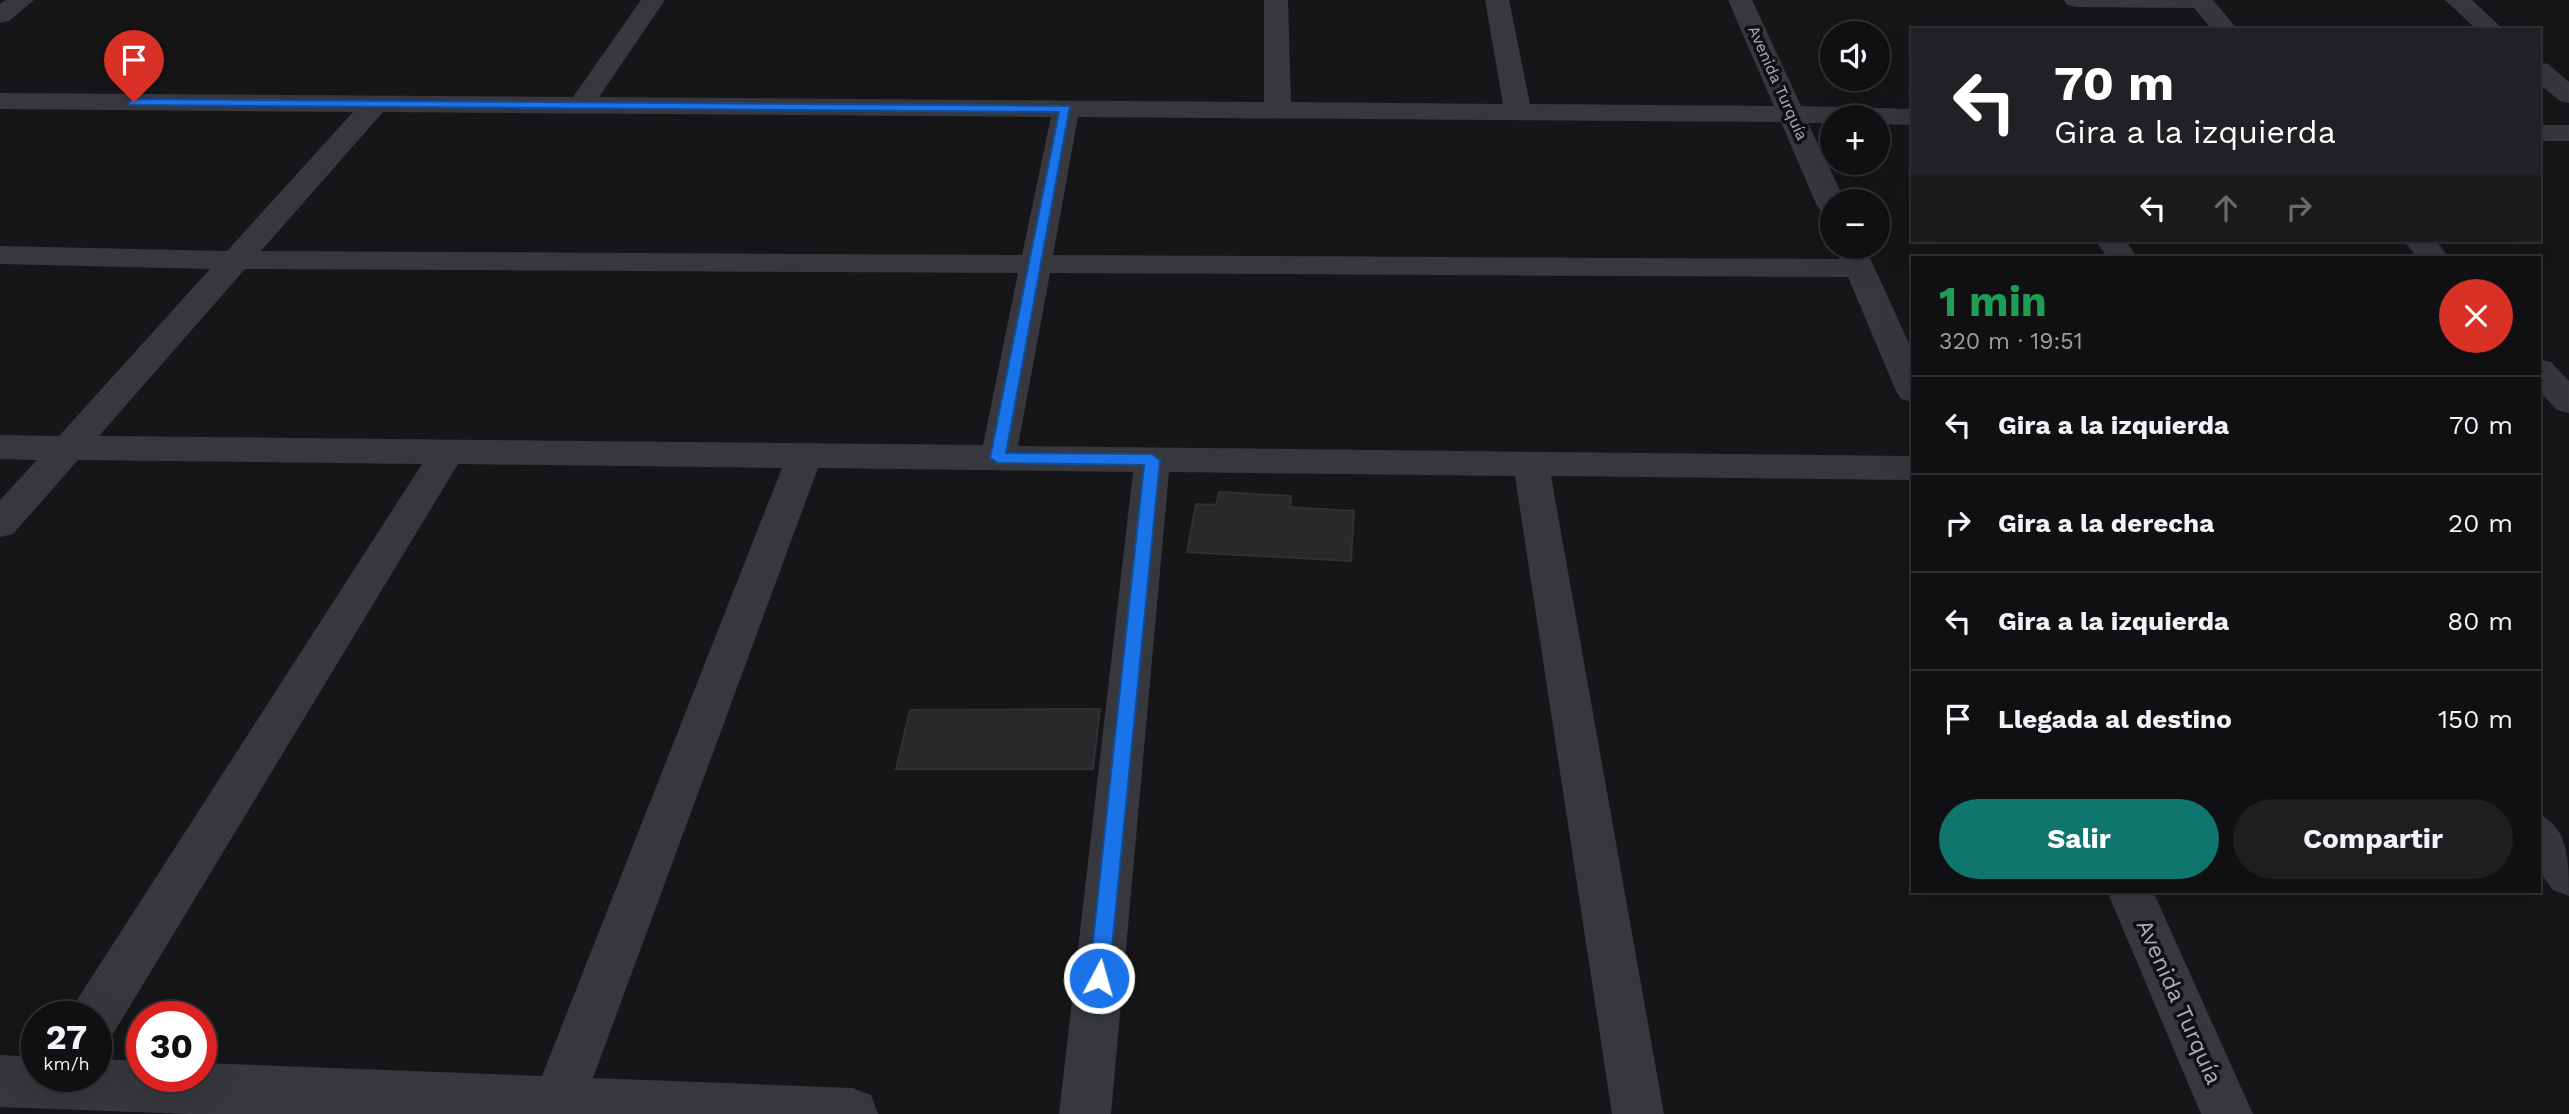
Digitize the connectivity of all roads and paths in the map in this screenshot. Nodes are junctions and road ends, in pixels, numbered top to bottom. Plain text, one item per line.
1 (22, 0) edge
2 (653, 0) edge
3 (1276, 0) edge
4 (1497, 0) edge
5 (1740, 0) edge
6 (2076, 0) edge
7 (2458, 0) edge
8 (2201, 1) edge
9 (0, 16) edge
10 (2225, 28) edge
11 (2491, 28) edge
12 (2541, 71) edge
13 (2569, 94) edge
14 (0, 102) edge
15 (375, 104) junction
16 (580, 106) junction
17 (1066, 109) junction
18 (1278, 110) junction
19 (1518, 112) junction
20 (1792, 114) junction
21 (1911, 117) edge
22 (2541, 133) edge
23 (2569, 134) edge
24 (1825, 189) edge
25 (2420, 242) edge
26 (0, 255) edge
27 (2433, 256) edge
28 (1820, 257) edge
29 (1856, 259) edge
30 (237, 260) junction
31 (1035, 264) junction
32 (2541, 372) edge
33 (1911, 386) edge
34 (2569, 402) edge
35 (0, 447) edge
36 (68, 448) junction
37 (448, 452) junction
38 (805, 456) junction
39 (998, 458) junction
40 (1152, 460) junction
41 (1531, 464) junction
42 (1911, 468) edge
43 (0, 524) edge
44 (2541, 837) edge
45 (2569, 875) edge
46 (2131, 893) edge
47 (105, 1001) edge
48 (21, 1080) edge
49 (0, 1081) edge
50 (112, 1082) edge
51 (555, 1108) edge
52 (852, 1114) edge
53 (1085, 1114) edge
54 (1638, 1114) edge
55 (2227, 1114) edge

1 - 9 street
2 - 16 street
3 - 18 street
4 - 19 street
5 - 20 street, Avenida Turquía
6 - 8 street
7 - 11 street
8 - 10 street
12 - 13 street
14 - 15 street
15 - 16 street
15 - 30 street
16 - 17 street
17 - 18 street
17 - 31 street
18 - 19 street
19 - 20 street
20 - 21 street
20 - 24 street, Avenida Turquía
22 - 23 street
25 - 27 street
26 - 30 street
28 - 31 street
29 - 33 street
30 - 31 street
30 - 36 street
31 - 39 street
32 - 34 street
35 - 36 street
36 - 37 street
36 - 43 street
37 - 38 street
37 - 47 street
38 - 39 street
38 - 51 street
39 - 40 street
40 - 41 street
40 - 53 street
41 - 42 street
41 - 54 street
44 - 45 street
46 - 55 street, Avenida Turquía
48 - 49 street
50 - 51 street
51 - 52 street

